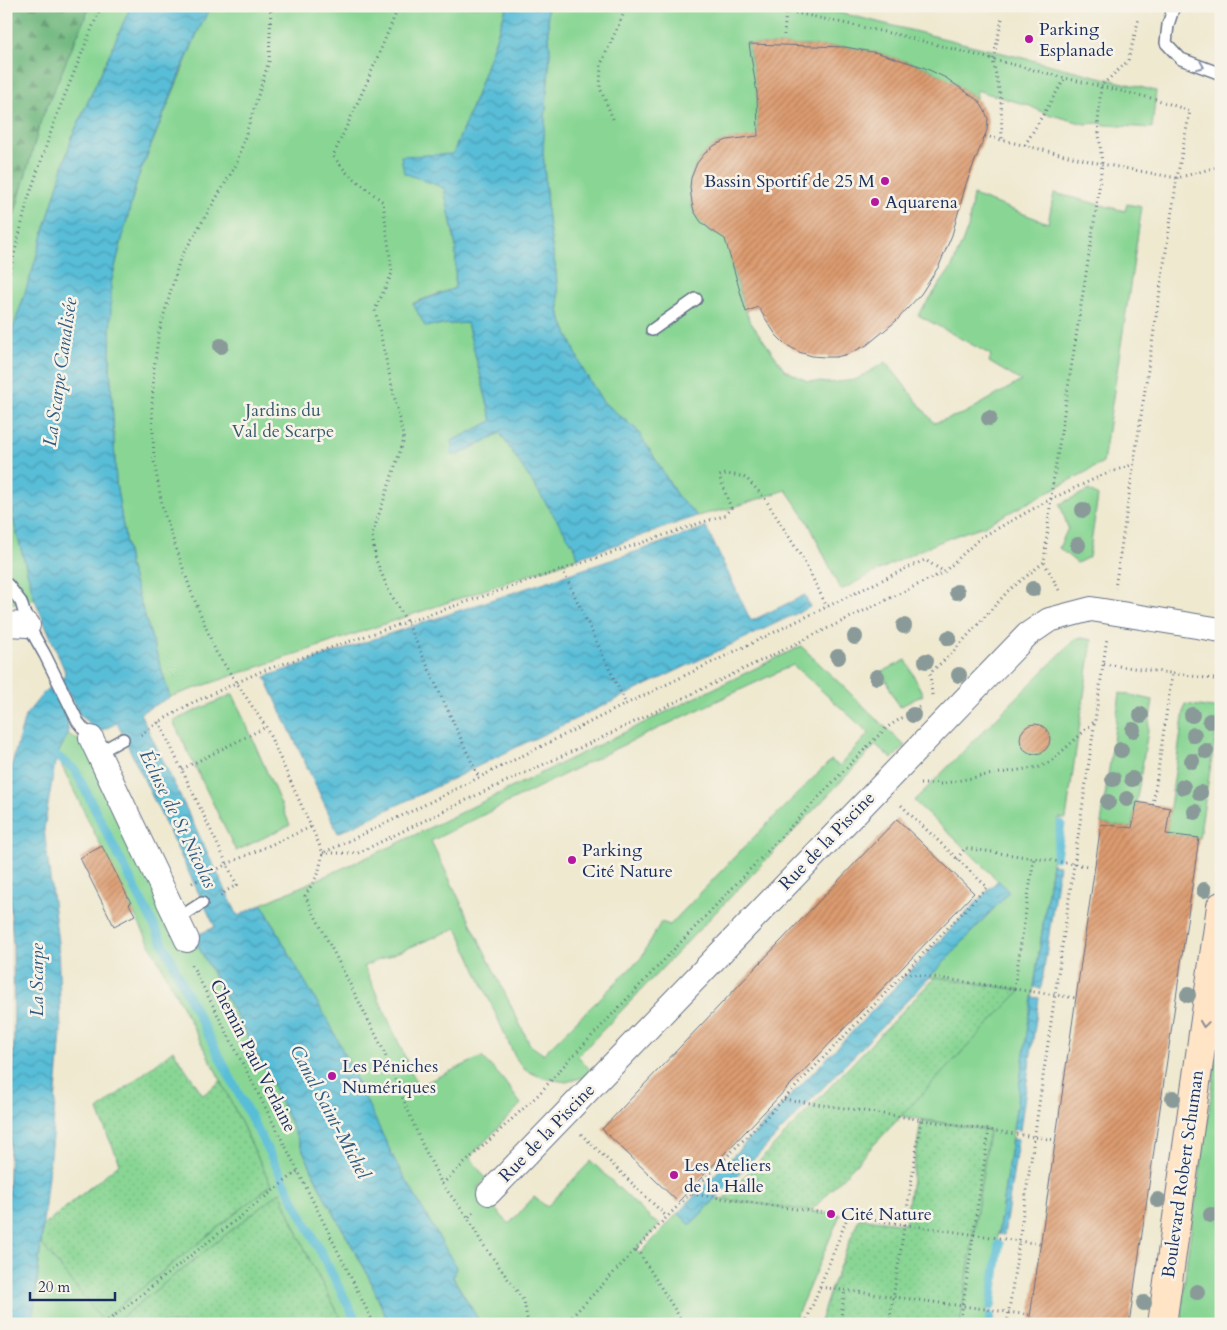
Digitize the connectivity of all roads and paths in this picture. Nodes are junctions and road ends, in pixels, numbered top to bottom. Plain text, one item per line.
1 (102, 6) edge
2 (271, 6) edge
3 (399, 6) edge
4 (627, 6) edge
5 (772, 6) edge
6 (1174, 6) edge
7 (786, 11) junction
8 (1139, 18) dead end
9 (1002, 19) dead end
10 (784, 35) dead end
11 (993, 60) junction
12 (1221, 74) edge
13 (1065, 78) junction
14 (1100, 86) junction
15 (613, 118) dead end
16 (985, 136) dead end
17 (1002, 139) junction
18 (1025, 145) junction
19 (1102, 164) junction
20 (1221, 166) edge
21 (1177, 178) junction
22 (6, 287) edge
23 (696, 299) dead end
24 (652, 330) dead end
25 (1134, 463) junction
26 (1051, 498) junction
27 (1044, 562) junction
28 (563, 570) junction
29 (944, 572) junction
30 (8, 585) dead end
31 (827, 607) junction
32 (1111, 612) junction
33 (1068, 614) junction
34 (406, 622) junction
35 (17, 625) edge
36 (1221, 630) edge
37 (1104, 664) junction
38 (1221, 670) edge
39 (1172, 674) junction
40 (1220, 680) edge
41 (235, 683) junction
42 (932, 698) dead end
43 (626, 704) junction
44 (924, 704) dead end
45 (1095, 720) junction
46 (159, 722) junction
47 (266, 727) junction
48 (149, 729) dead end
49 (89, 738) junction
50 (123, 739) dead end
51 (182, 769) junction
52 (478, 778) junction
53 (882, 784) junction
54 (1153, 805) dead end
55 (311, 827) junction
56 (323, 853) junction
57 (1034, 858) junction
58 (958, 860) junction
59 (227, 864) junction
60 (1074, 864) junction
61 (1094, 867) dead end
62 (190, 884) dead end
63 (226, 891) dead end
64 (202, 903) dead end
65 (1221, 906) edge
66 (177, 919) junction
67 (186, 946) joint
68 (904, 973) junction
69 (1014, 989) junction
70 (1055, 995) junction
71 (1076, 998) dead end
72 (784, 1099) junction
73 (562, 1116) junction
74 (921, 1120) junction
75 (989, 1130) junction
76 (1034, 1137) junction
77 (1055, 1140) dead end
78 (298, 1171) junction
79 (442, 1184) junction
80 (489, 1193) joint
81 (691, 1194) junction
82 (848, 1216) junction
83 (667, 1217) junction
84 (468, 1218) junction
85 (905, 1224) junction
86 (973, 1234) junction
87 (1019, 1241) junction
88 (1040, 1244) dead end
89 (636, 1250) junction
90 (820, 1287) junction
91 (845, 1290) junction
92 (893, 1297) junction
93 (963, 1306) junction
94 (1008, 1312) junction
95 (1030, 1315) dead end
96 (684, 1323) edge
97 (104, 1324) edge
98 (374, 1324) edge
99 (528, 1324) edge
100 (565, 1324) edge
101 (695, 1324) edge
102 (805, 1324) edge
103 (840, 1324) edge
104 (889, 1324) edge
105 (960, 1324) edge
106 (1007, 1324) edge
107 (1162, 1324) edge

1 - 22 path
2 - 41 path
3 - 34 path
4 - 15 path
5 - 7 path
6 -> 12 lane
7 - 10 path
7 - 11 path
8 - 14 path
9 - 11 path
11 - 13 path
11 - 17 path
13 - 14 path
13 - 18 path
14 - 19 path
14 - 21 path
16 - 17 path
17 - 18 path
18 - 19 path
19 - 21 path
19 - 26 path
20 - 21 path
21 - 25 path
23 - 24 lane
25 - 26 path
25 - 32 path
26 - 27 path
26 - 29 path
27 - 33 path
27 - 42 path
28 - 31 path
28 - 34 path
28 - 43 path
29 - 31 path
29 - 56 path
30 - 35 lane
31 - 43 path
32 - 33 street, Rue de la Piscine
32 - 36 street, Rue de la Piscine
32 - 37 path
33 - 53 street, Rue de la Piscine
34 - 41 path
34 - 52 path
35 - 49 lane
37 - 39 path
37 - 45 path
38 - 40 path
39 - 40 path
39 - 54 path
41 - 46 path
41 - 47 path
43 - 52 path
44 - 79 path
45 - 53 path
45 - 60 path
46 - 48 path
46 - 51 path
47 - 51 path
47 - 55 path
49 - 50 lane
49 - 66 street
51 - 59 path
52 - 56 path
53 - 58 path
53 - 73 street, Rue de la Piscine
55 - 56 path
55 - 59 path
56 - 79 path
57 - 58 path
57 - 60 path
57 - 69 path
58 - 68 path
59 - 62 path
59 - 63 path
60 - 61 path
60 - 70 path
64 - 66 lane
65 -> 107 main road, Boulevard Robert Schuman
66 - 67 street
67 - 78 path, Chemin Paul Verlaine
68 - 69 path
68 - 72 path
69 - 70 path
70 - 71 path
70 - 76 path
72 - 74 path
72 - 81 path
73 - 80 street, Rue de la Piscine
73 - 83 path
74 - 75 path
74 - 85 path
75 - 76 path
75 - 86 path
76 - 77 path
76 - 87 path
78 - 97 path
78 - 98 path, Chemin Paul Verlaine
79 - 84 path
80 - 84 path
81 - 82 path
81 - 83 path
82 - 85 path
82 - 90 path
83 - 89 path
84 - 99 path
85 - 86 path
85 - 92 path
86 - 87 path
86 - 93 path
87 - 88 path
87 - 94 path
89 - 96 path
89 - 100 path
90 - 91 path
90 - 102 path
91 - 92 path
91 - 103 path
92 - 93 path
92 - 104 path
93 - 94 path
93 - 105 path
94 - 95 path
94 - 106 path
96 - 101 path

